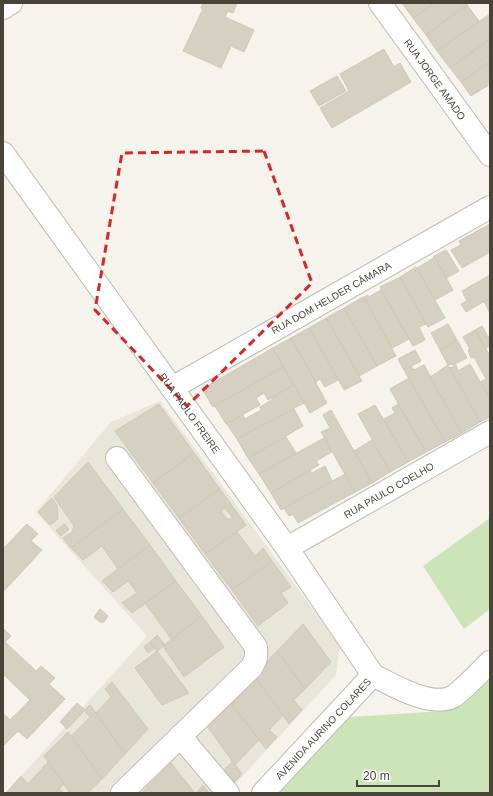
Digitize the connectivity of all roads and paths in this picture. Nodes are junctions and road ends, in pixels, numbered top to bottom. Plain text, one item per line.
1 (11, 3) edge
2 (380, 3) edge
3 (3, 8) edge
4 (3, 153) edge
5 (490, 155) edge
6 (490, 207) edge
7 (172, 388) junction
8 (490, 432) edge
9 (118, 458) dead end
10 (287, 548) junction
11 (490, 662) edge
12 (373, 675) junction
13 (180, 736) junction
14 (122, 793) edge
15 (228, 793) edge
16 (263, 793) edge

1 - 3 street
2 - 5 street, RUA JORGE AMADO
4 - 7 street, RUA PAULO FREIRE
6 - 7 street, RUA DOM HELDER CÂMARA
7 - 10 street, RUA PAULO FREIRE
8 - 10 street, RUA PAULO COELHO
9 - 13 street
10 - 12 street, RUA PAULO FREIRE
11 - 12 street, AVENIDA AURINO COLARES
12 - 16 street, AVENIDA AURINO COLARES
13 - 14 street
13 - 15 street

